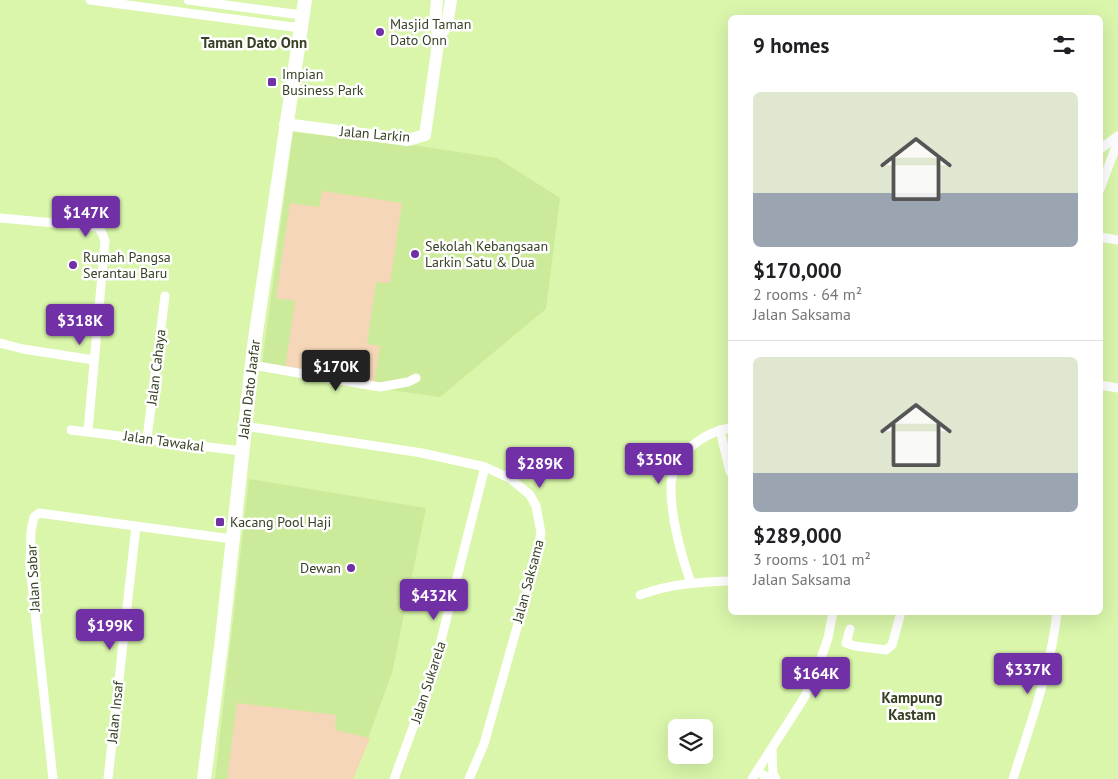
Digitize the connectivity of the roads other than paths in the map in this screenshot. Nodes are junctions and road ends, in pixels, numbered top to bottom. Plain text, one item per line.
1 (90, 0) edge
2 (188, 0) edge
3 (304, 0) edge
4 (437, 0) edge
5 (451, 0) edge
6 (301, 22) junction
7 (439, 37) junction
8 (285, 124) junction
9 (1118, 136) edge
10 (1118, 142) edge
11 (1103, 148) edge
12 (1103, 169) edge
13 (0, 218) edge
14 (1103, 238) edge
15 (1118, 240) edge
16 (165, 296) dead end
17 (0, 343) edge
18 (94, 360) junction
19 (252, 365) junction
20 (416, 378) dead end
21 (1103, 386) edge
22 (1118, 388) edge
23 (244, 426) junction
24 (728, 428) edge
25 (71, 430) dead end
26 (720, 430) junction
27 (88, 431) junction
28 (147, 438) junction
29 (241, 451) junction
30 (728, 464) edge
31 (486, 467) junction
32 (136, 526) junction
33 (232, 539) junction
34 (728, 581) edge
35 (691, 583) junction
36 (640, 595) dead end
37 (833, 615) edge
38 (900, 615) edge
39 (1057, 615) edge
40 (850, 628) dead end
41 (772, 750) junction
42 (755, 775) edge
43 (53, 779) edge
44 (108, 779) edge
45 (204, 779) edge
46 (394, 779) edge
47 (469, 779) edge
48 (770, 779) edge
49 (776, 779) edge
50 (1013, 779) edge

1 - 6 street
2 - 6 street
3 - 6 main road, Jalan Dato Jaafar
4 - 7 street, Jalan Larkin
5 - 7 street, Jalan Larkin
6 - 8 main road, Jalan Dato Jaafar
7 - 8 street, Jalan Larkin
8 - 19 main road, Jalan Dato Jaafar
9 - 11 street
10 - 12 street
13 - 18 street
14 - 15 street
16 - 28 street, Jalan Cahaya
17 - 18 street
18 - 27 street
19 - 20 street
19 - 23 main road, Jalan Dato Jaafar
21 - 22 street
23 - 29 main road, Jalan Dato Jaafar
23 - 31 street, Jalan Saksama
24 - 26 street
25 - 27 street, Jalan Tawakal
26 - 30 street
26 - 35 street
27 - 28 street, Jalan Tawakal
28 - 29 street, Jalan Tawakal
29 - 33 main road, Jalan Dato Jaafar
31 - 46 street, Jalan Sukarela
31 - 47 street, Jalan Saksama
32 - 33 street, Jalan Sabar
32 - 43 street, Jalan Sabar
32 - 44 street, Jalan Insaf
33 - 45 main road, Jalan Dato Jaafar
34 - 35 street
35 - 36 street
37 - 41 street
38 - 40 street
39 - 50 street
41 - 42 street
41 - 49 street
42 - 48 street

